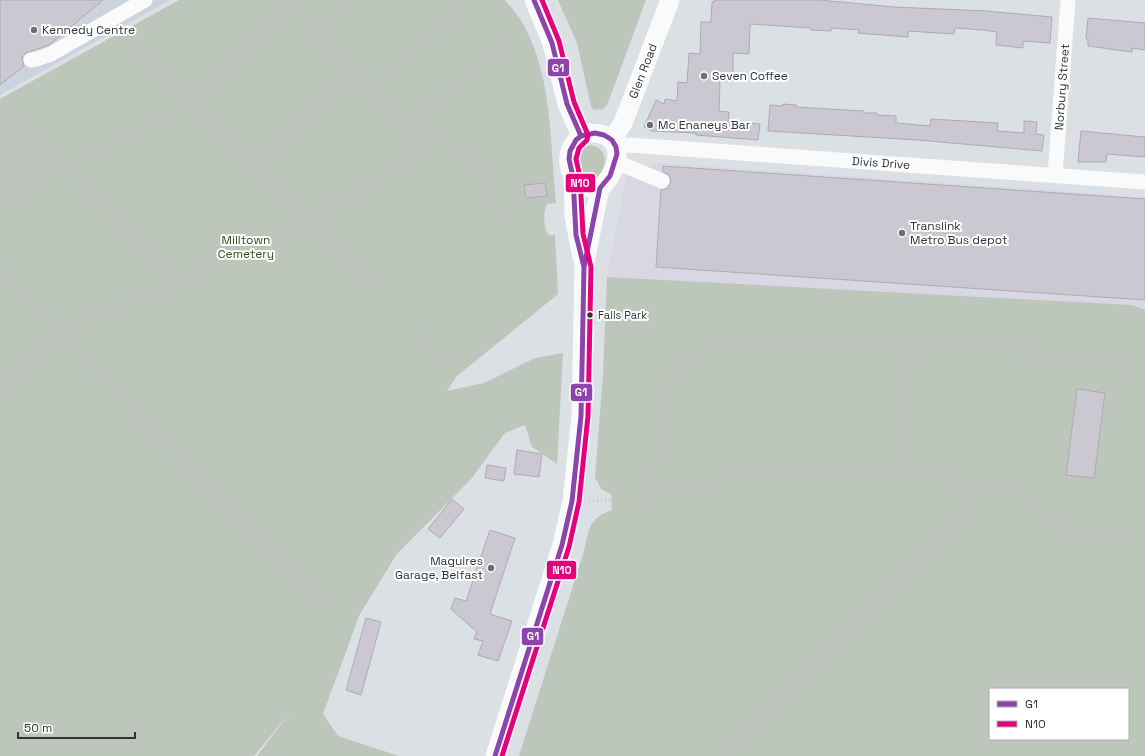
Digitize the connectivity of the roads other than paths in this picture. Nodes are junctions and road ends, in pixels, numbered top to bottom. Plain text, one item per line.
1 (145, 0) edge
2 (534, 0) edge
3 (670, 0) edge
4 (1068, 0) edge
5 (31, 60) dead end
6 (581, 136) junction
7 (615, 150) junction
8 (1056, 175) junction
9 (573, 177) junction
10 (662, 181) dead end
11 (1145, 182) edge
12 (600, 188) junction
13 (584, 267) junction
14 (495, 756) edge

1 - 5 street
2 - 6 main road
3 - 7 main road, Glen Road
4 - 8 street, Norbury Street
6 - 7 main road
6 - 9 main road
7 - 8 street, Divis Drive
7 - 10 street
7 - 12 main road
8 - 11 street, Divis Drive
9 - 12 main road
9 - 13 main road
12 - 13 main road
13 - 14 main road

